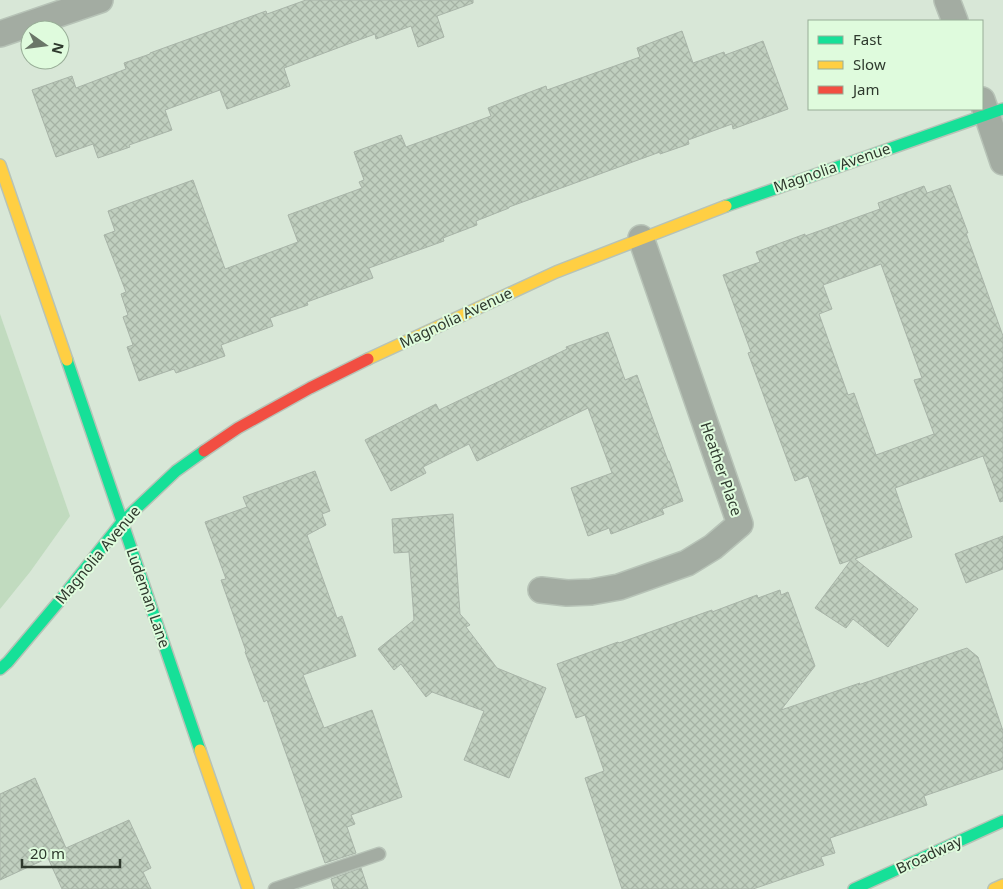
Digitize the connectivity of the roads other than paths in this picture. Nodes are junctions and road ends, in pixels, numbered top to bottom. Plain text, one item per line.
1 (100, 0) edge
2 (947, 0) edge
3 (955, 20) edge
4 (0, 34) edge
5 (990, 108) edge
6 (1003, 162) edge
7 (0, 165) edge
8 (641, 238) junction
9 (122, 522) junction
10 (542, 590) dead end
11 (0, 670) edge
12 (1003, 821) edge
13 (379, 854) dead end
14 (1003, 885) edge
15 (248, 889) edge
16 (275, 889) edge
17 (854, 889) edge
18 (994, 889) edge

1 - 4 street
2 - 3 street
5 - 6 street
5 - 8 main road, Magnolia Avenue
7 - 9 main road, Ludeman Lane
8 - 9 main road, Magnolia Avenue
8 - 10 street, Heather Place
9 - 11 main road, Magnolia Avenue
9 - 15 main road, Ludeman Lane
12 - 17 main road, Broadway
13 - 16 lane
14 - 18 main road

